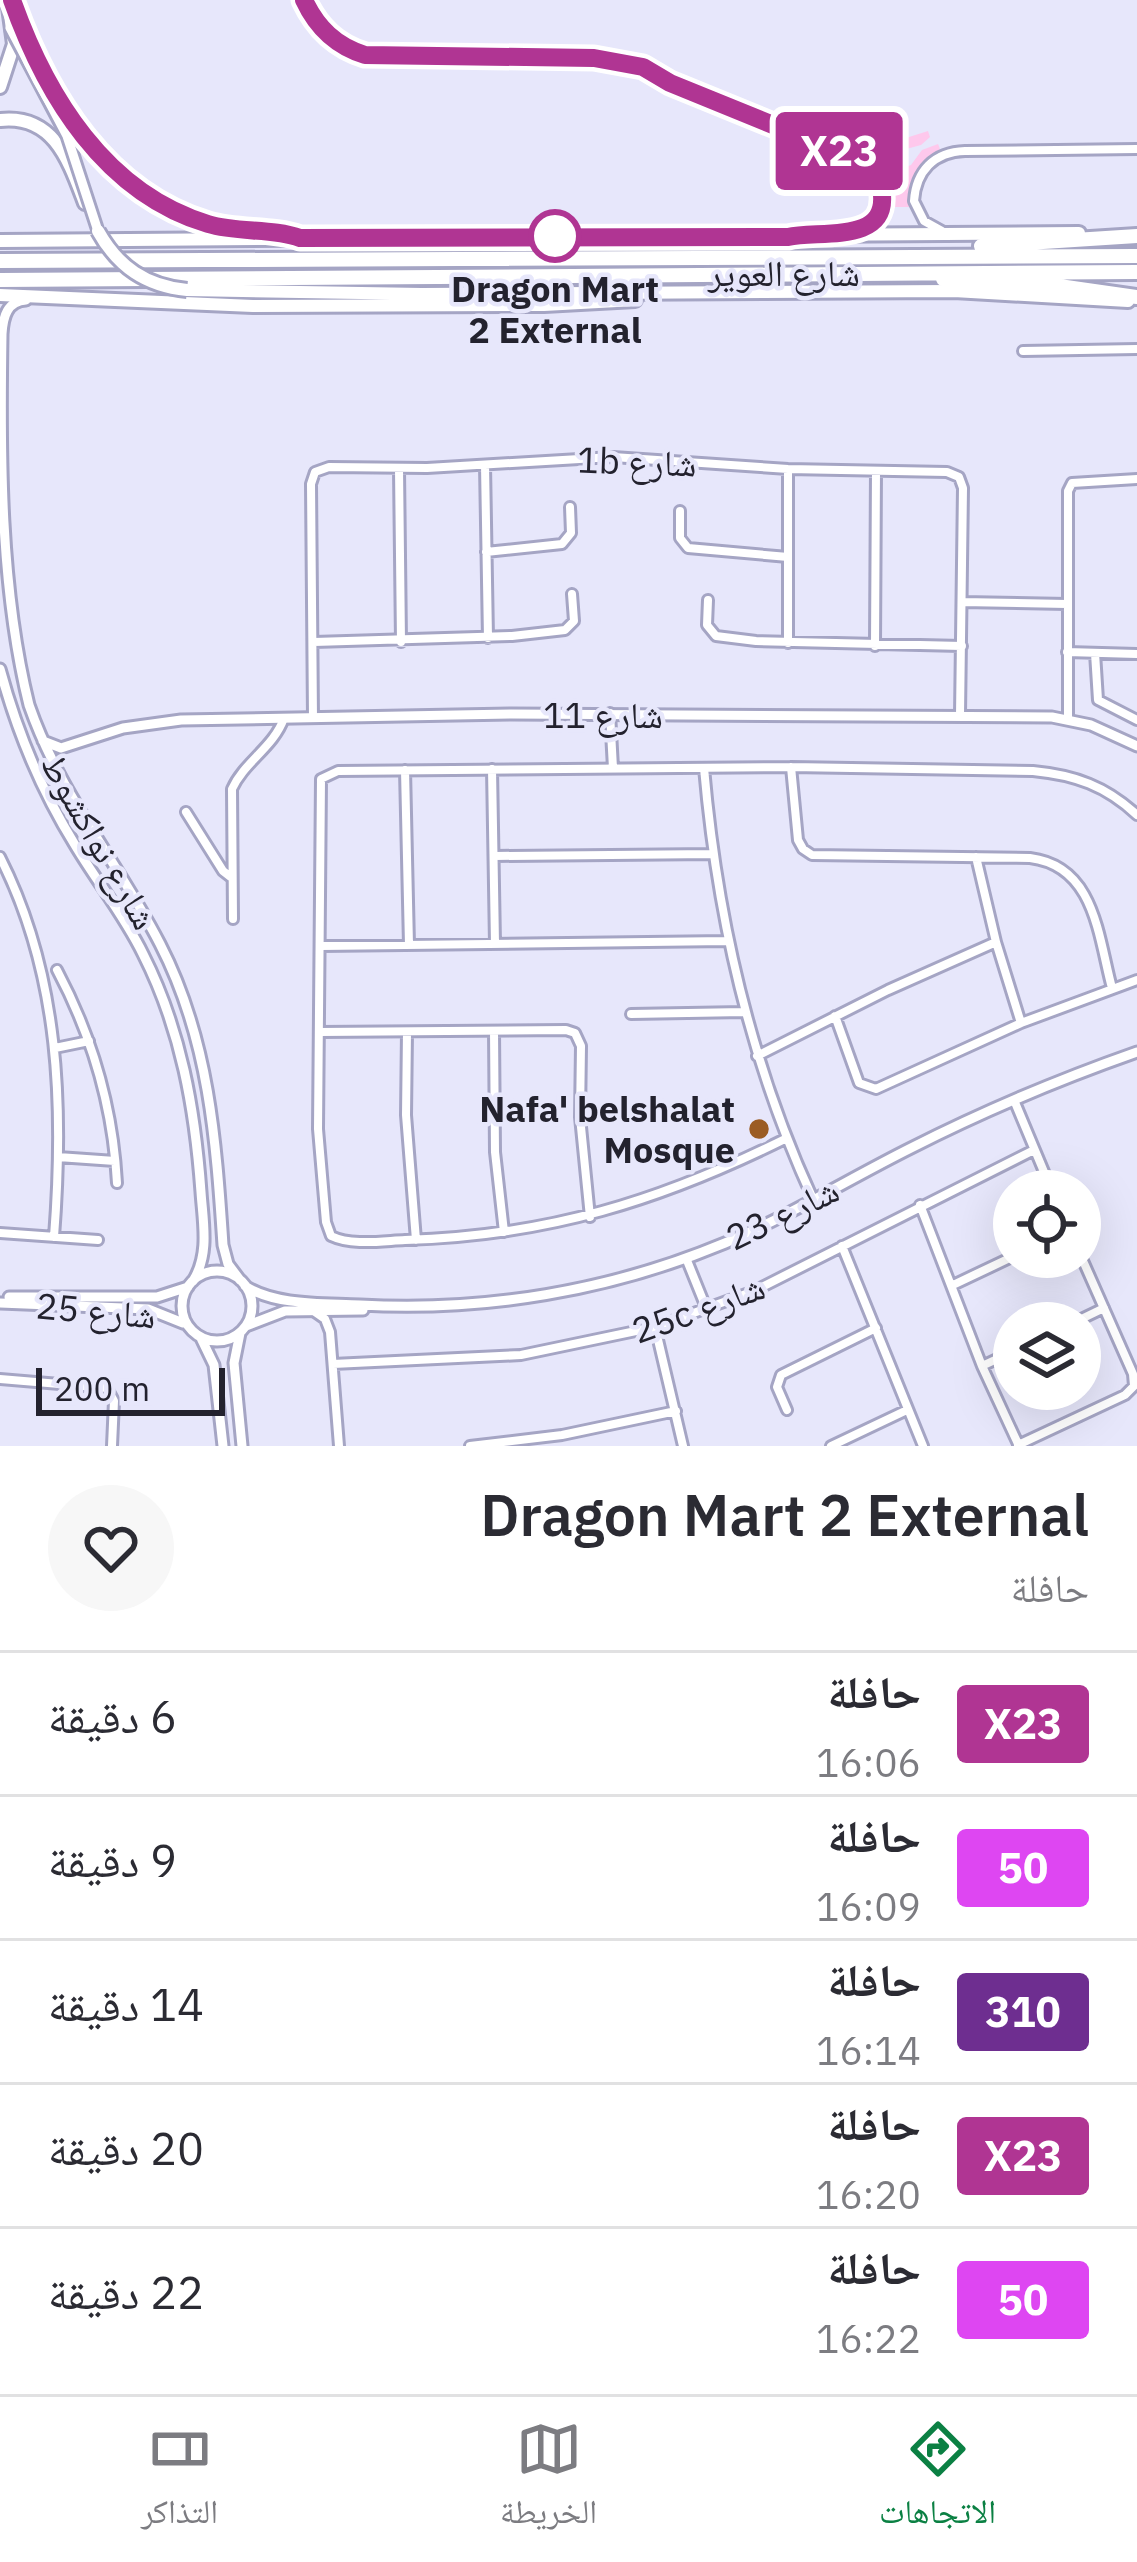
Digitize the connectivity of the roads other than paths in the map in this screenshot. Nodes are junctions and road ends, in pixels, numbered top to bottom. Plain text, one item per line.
1 (7, 0) edge
2 (304, 0) edge
3 (0, 87) edge
4 (5, 119) edge
5 (1137, 149) edge
6 (98, 231) junction
7 (1137, 234) edge
8 (992, 236) junction
9 (788, 237) junction
10 (0, 238) edge
11 (300, 238) junction
12 (902, 255) junction
13 (1137, 256) edge
14 (0, 261) edge
15 (915, 272) junction
16 (1137, 272) edge
17 (0, 280) edge
18 (737, 293) junction
19 (0, 295) edge
20 (64, 299) junction
21 (1137, 299) edge
22 (1137, 349) edge
23 (1023, 351) dead end
24 (1, 439) edge
25 (485, 465) junction
26 (398, 469) junction
27 (788, 469) junction
28 (876, 471) junction
29 (1137, 479) edge
30 (570, 507) dead end
31 (680, 512) dead end
32 (487, 552) junction
33 (788, 557) junction
34 (572, 594) dead end
35 (708, 600) dead end
36 (962, 602) junction
37 (1067, 604) junction
38 (488, 638) junction
39 (314, 642) junction
40 (401, 642) junction
41 (788, 643) junction
42 (875, 646) junction
43 (962, 646) junction
44 (1066, 652) junction
45 (1098, 653) junction
46 (1137, 654) edge
47 (0, 669) edge
48 (613, 713) junction
49 (963, 715) junction
50 (284, 718) junction
51 (315, 718) junction
52 (1065, 718) junction
53 (1137, 720) edge
54 (43, 741) junction
55 (67, 746) junction
56 (1137, 746) edge
57 (54, 767) junction
58 (790, 767) junction
59 (613, 768) junction
60 (704, 768) junction
61 (492, 769) junction
62 (405, 770) junction
63 (186, 812) dead end
64 (1137, 815) edge
65 (713, 854) junction
66 (495, 856) junction
67 (0, 857) edge
68 (976, 857) junction
69 (232, 878) junction
70 (233, 919) dead end
71 (727, 941) junction
72 (996, 942) junction
73 (495, 944) junction
74 (409, 945) junction
75 (321, 946) junction
76 (57, 970) dead end
77 (1137, 980) edge
78 (1112, 988) junction
79 (744, 1012) junction
80 (631, 1014) dead end
81 (835, 1016) junction
82 (1022, 1023) junction
83 (494, 1030) junction
84 (407, 1031) junction
85 (320, 1032) junction
86 (89, 1041) junction
87 (55, 1048) junction
88 (1137, 1052) edge
89 (757, 1056) junction
90 (1012, 1101) junction
91 (787, 1138) junction
92 (1034, 1150) junction
93 (58, 1157) junction
94 (115, 1161) junction
95 (1043, 1170) edge
96 (117, 1183) dead end
97 (816, 1198) junction
98 (920, 1205) junction
99 (590, 1217) junction
100 (504, 1232) junction
101 (0, 1233) edge
102 (54, 1237) junction
103 (98, 1240) dead end
104 (416, 1240) junction
105 (842, 1246) junction
106 (688, 1257) junction
107 (993, 1266) edge
108 (1091, 1278) edge
109 (243, 1283) junction
110 (190, 1284) junction
111 (953, 1285) junction
112 (0, 1300) edge
113 (407, 1306) junction
114 (1104, 1308) junction
115 (1101, 1309) edge
116 (707, 1310) junction
117 (314, 1311) junction
118 (344, 1311) junction
119 (189, 1327) junction
120 (655, 1327) junction
121 (876, 1328) junction
122 (243, 1329) junction
123 (330, 1332) junction
124 (201, 1338) junction
125 (993, 1361) edge
126 (333, 1364) junction
127 (982, 1366) junction
128 (0, 1379) edge
129 (787, 1410) dead end
130 (907, 1410) junction
131 (676, 1411) junction
132 (112, 1446) edge
133 (223, 1446) edge
134 (242, 1446) edge
135 (339, 1446) edge
136 (470, 1446) edge
137 (682, 1446) edge
138 (831, 1446) edge
139 (923, 1446) edge
140 (1018, 1446) edge

1 - 3 main road
1 - 6 street, bridge
1 - 11 street
2 - 9 street
4 - 6 main road, bridge
5 - 8 street
6 - 18 main road, bridge
7 - 8 main road
7 - 12 highway
8 - 9 main road
9 - 11 main road
10 - 11 main road
12 - 13 highway, شارع العوير
12 - 14 highway, شارع العوير
15 - 16 highway, شارع العوير
15 - 17 highway, شارع العوير
15 - 21 highway
18 - 20 main road
18 - 21 main road
19 - 20 main road
20 - 24 street, شارع نواكشوط
22 - 23 street
24 - 54 street, شارع نواكشوط
25 - 26 street, 1b شارع
25 - 27 street, 1b شارع
25 - 32 street
26 - 39 street, 1b شارع
26 - 40 street
27 - 28 street, 1b شارع
27 - 33 street
28 - 36 street, 1b شارع
28 - 42 street
29 - 37 street
30 - 32 street
31 - 33 street
32 - 38 street
33 - 41 street
34 - 38 street
35 - 41 street
36 - 37 street
36 - 43 street
37 - 44 street
38 - 40 street
39 - 40 street
39 - 51 street
41 - 42 street
42 - 43 street
43 - 49 street
44 - 45 street
44 - 52 street
45 - 46 street
45 - 53 street
47 - 110 street, شارع نواكشوط
48 - 49 street, شارع 11
48 - 51 street, شارع 11
48 - 59 street
49 - 52 street, شارع 11
50 - 51 street, شارع 11
50 - 55 street, شارع 11
50 - 69 street
52 - 56 street, شارع 11
54 - 55 street, شارع 11
54 - 57 street, شارع نواكشوط
55 - 57 street
57 - 109 street, شارع نواكشوط
58 - 60 street
58 - 64 street
58 - 68 street
59 - 60 street
59 - 61 street
60 - 65 street
61 - 62 street
61 - 66 street
62 - 74 street
62 - 75 street
63 - 69 street
65 - 66 street
65 - 71 street
66 - 73 street
67 - 87 street
68 - 72 street
68 - 78 street
69 - 70 street
71 - 73 street
71 - 79 street
72 - 81 street
72 - 82 street
73 - 74 street
74 - 75 street
75 - 85 street
76 - 86 street
77 - 78 street
78 - 82 street
79 - 80 street
79 - 89 street
81 - 82 street
81 - 89 street
83 - 84 street
83 - 99 street
83 - 100 street
84 - 85 street
84 - 104 street
85 - 104 street
86 - 87 street
86 - 94 street
87 - 93 street
88 - 90 street, شارع 23
89 - 91 street
90 - 92 street
90 - 97 street, شارع 23
91 - 97 street
91 - 99 street
92 - 95 street
92 - 98 street, 25c شارع
93 - 94 street
93 - 102 street
94 - 96 street
97 - 106 street, شارع 23
98 - 105 street, 25c شارع
98 - 111 street
99 - 100 street
100 - 104 street
101 - 102 street
102 - 103 street
105 - 116 street, 25c شارع
105 - 121 street
106 - 113 street, شارع 23
106 - 116 street
107 - 111 street
108 - 114 street
109 - 110 street
109 - 113 street, شارع 23
109 - 122 street
110 - 112 street, شارع 25
110 - 119 street
111 - 127 street
112 - 119 street, شارع 25
113 - 118 street, شارع 23
114 - 115 street
114 - 140 street
116 - 120 street, 25c شارع
117 - 118 street, شارع 23
117 - 122 street, شارع 23
117 - 123 street
118 - 123 street
119 - 124 street
120 - 126 street, 25c شارع
120 - 131 street
121 - 129 street
121 - 130 street
122 - 124 street
122 - 134 street
123 - 126 street
124 - 133 street
125 - 127 street
126 - 135 street
127 - 140 street
128 - 132 street
130 - 138 street
130 - 139 street
131 - 136 street
131 - 137 street

